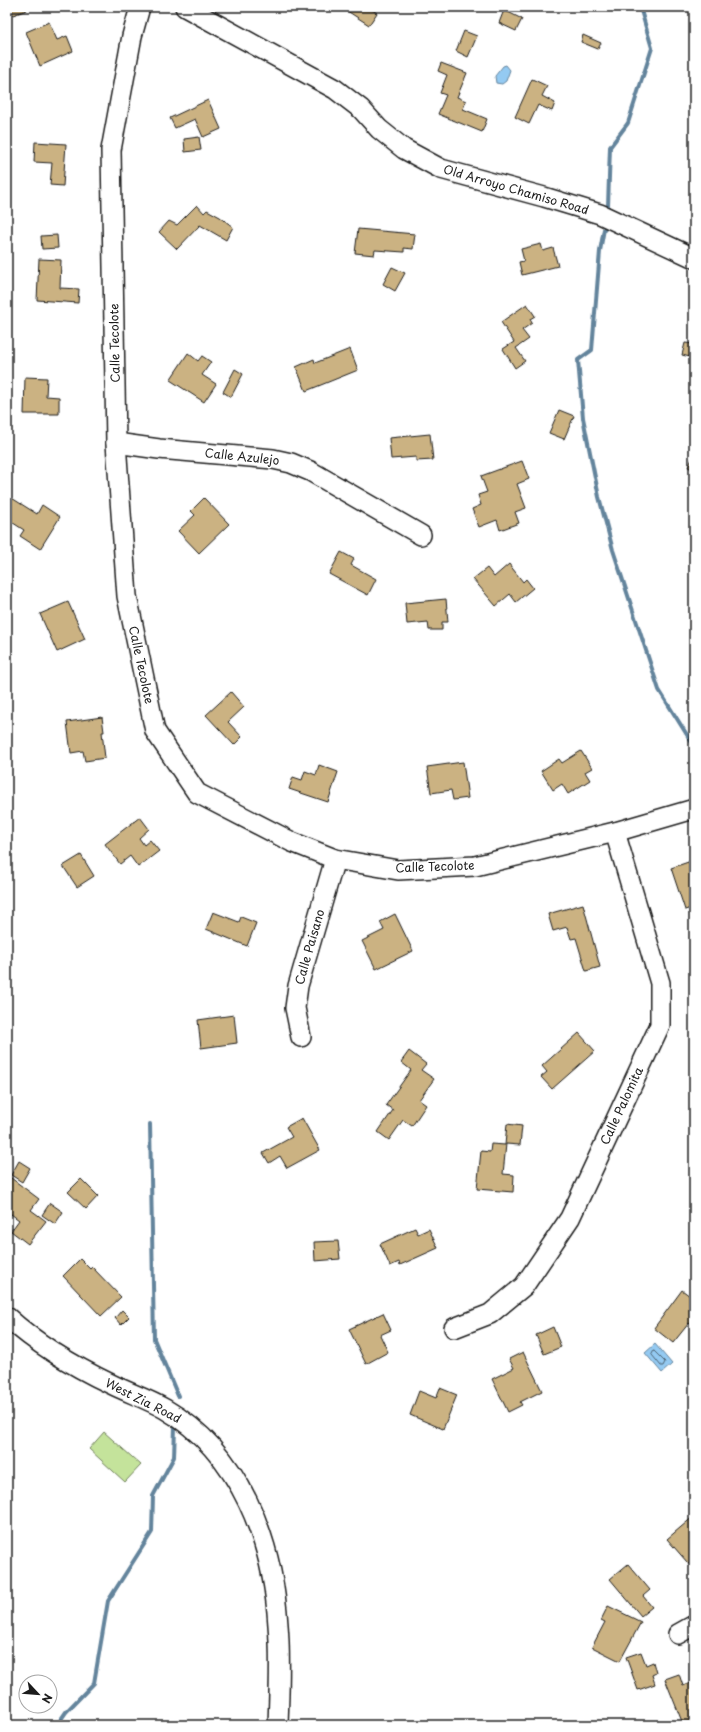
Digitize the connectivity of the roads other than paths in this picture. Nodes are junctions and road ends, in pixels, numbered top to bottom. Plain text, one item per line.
1 (140, 7) edge
2 (185, 7) edge
3 (694, 258) edge
4 (116, 443) junction
5 (421, 535) dead end
6 (694, 809) edge
7 (615, 832) junction
8 (336, 859) junction
9 (301, 1037) dead end
10 (7, 1317) edge
11 (454, 1328) dead end
12 (278, 1725) edge

1 - 4 street, Calle Tecolote
2 - 3 street, Old Arroyo Chamiso Road
4 - 5 street, Calle Azulejo
4 - 8 street, Calle Tecolote
6 - 7 street, Calle Tecolote
7 - 8 street, Calle Tecolote
7 - 11 street, Calle Palomita
8 - 9 street, Calle Paisano
10 - 12 street, West Zia Road

